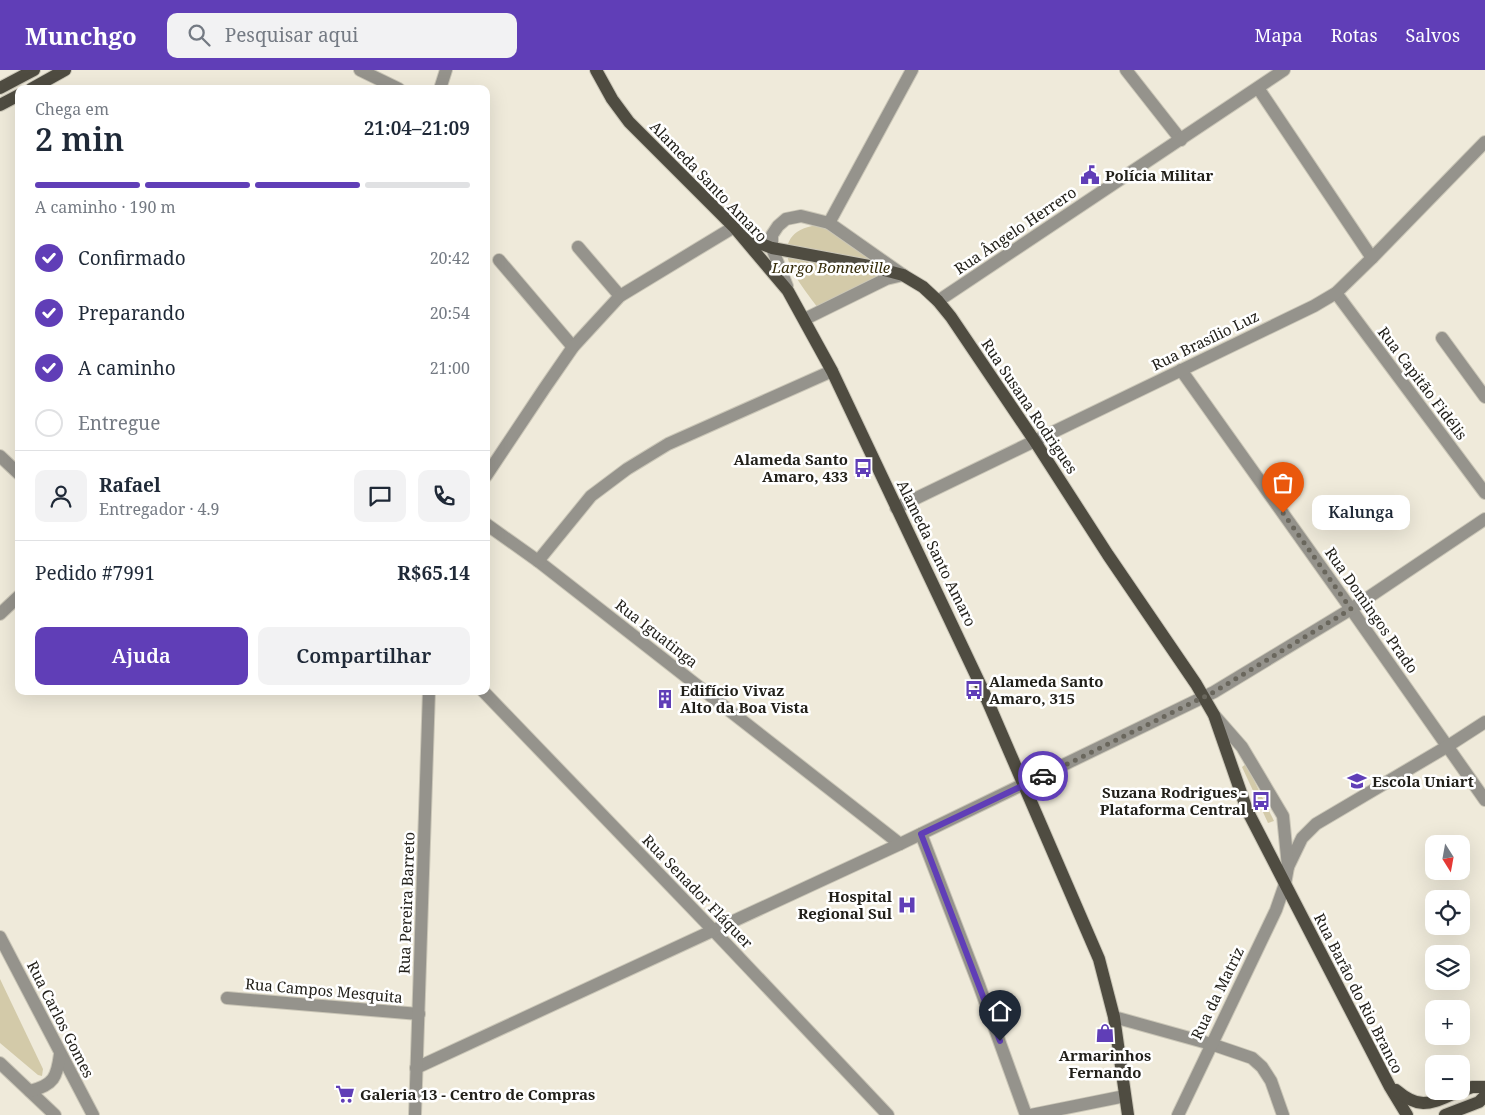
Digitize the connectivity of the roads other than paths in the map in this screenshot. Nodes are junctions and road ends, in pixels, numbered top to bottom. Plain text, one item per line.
1 (34, 70) edge
2 (65, 70) edge
3 (360, 70) edge
4 (446, 70) edge
5 (596, 70) edge
6 (912, 70) edge
7 (1126, 70) edge
8 (1284, 70) edge
9 (38, 85) edge
10 (391, 85) edge
11 (441, 85) edge
12 (0, 88) edge
13 (1258, 88) junction
14 (15, 97) edge
15 (0, 106) edge
16 (1181, 140) junction
17 (1485, 142) edge
18 (829, 223) junction
19 (734, 227) junction
20 (578, 247) dead end
21 (772, 248) junction
22 (1372, 258) junction
23 (499, 260) dead end
24 (903, 275) junction
25 (788, 291) junction
26 (1336, 293) junction
27 (620, 296) junction
28 (938, 301) junction
29 (805, 319) junction
30 (1442, 338) dead end
31 (574, 348) junction
32 (1181, 370) junction
33 (832, 371) junction
34 (1485, 397) edge
35 (1034, 440) junction
36 (0, 456) edge
37 (15, 470) edge
38 (490, 470) edge
39 (1485, 493) edge
40 (896, 508) junction
41 (1485, 519) edge
42 (490, 527) edge
43 (538, 561) junction
44 (15, 600) edge
45 (1351, 609) junction
46 (0, 614) edge
47 (429, 695) edge
48 (487, 695) edge
49 (1204, 697) junction
50 (1214, 715) junction
51 (1485, 722) edge
52 (1448, 746) junction
53 (1024, 785) junction
54 (1485, 800) edge
55 (921, 834) junction
56 (900, 844) junction
57 (1288, 867) junction
58 (1285, 884) junction
59 (713, 930) junction
60 (0, 937) edge
61 (227, 998) dead end
62 (418, 1014) junction
63 (1114, 1017) junction
64 (1210, 1044) junction
65 (60, 1054) junction
66 (0, 1063) edge
67 (416, 1068) junction
68 (1470, 1087) edge
69 (1485, 1087) edge
70 (1390, 1088) junction
71 (30, 1090) junction
72 (1125, 1096) junction
73 (1485, 1096) edge
74 (1437, 1100) edge
75 (55, 1115) edge
76 (93, 1115) edge
77 (415, 1115) edge
78 (888, 1115) edge
79 (1026, 1115) edge
80 (1032, 1115) edge
81 (1128, 1115) edge
82 (1178, 1115) edge
83 (1283, 1115) edge
84 (1407, 1115) edge
85 (1445, 1115) edge

1 - 12 main road
2 - 9 main road
3 - 10 street
4 - 11 street
5 - 19 main road, Alameda Santo Amaro
6 - 18 street
7 - 16 street
8 - 13 street, Rua Ângelo Herrero
13 - 16 street, Rua Ângelo Herrero
13 - 22 street
14 - 15 main road
16 - 28 street, Rua Ângelo Herrero
17 - 22 street, Rua Brasílio Luz
18 - 21 street
18 - 24 street
19 - 21 main road, Rua Susana Rodrigues
19 - 25 main road, Alameda Santo Amaro
19 - 27 street
20 - 27 street
21 - 24 main road, Rua Susana Rodrigues
21 - 25 street
22 - 26 street, Rua Brasílio Luz
23 - 31 street
24 - 28 main road, Rua Susana Rodrigues
24 - 29 street
25 - 29 main road, Alameda Santo Amaro
26 - 32 street, Rua Brasílio Luz
26 - 39 street, Rua Capitão Fidélis
27 - 31 street
28 - 35 main road, Rua Susana Rodrigues
29 - 33 main road, Alameda Santo Amaro
30 - 34 street
31 - 38 street
32 - 35 street, Rua Brasílio Luz
32 - 45 street, Rua Domingos Prado
33 - 40 main road, Alameda Santo Amaro
33 - 43 street
35 - 40 street, Rua Brasílio Luz
35 - 49 main road, Rua Susana Rodrigues
36 - 37 street
40 - 53 main road, Alameda Santo Amaro
41 - 45 street
42 - 43 street, Rua Iguatinga
43 - 56 street, Rua Iguatinga
44 - 46 street
45 - 49 street
45 - 52 street, Rua Domingos Prado
47 - 62 street, Rua Pereira Barreto
48 - 59 street, Rua Senador Fláquer
49 - 50 main road, Rua Susana Rodrigues
49 - 53 street
50 - 57 street, Rua Susana Rodrigues
50 - 58 main road, Rua Susana Rodrigues
51 - 52 street
52 - 54 street, Rua Domingos Prado
52 - 57 street
53 - 55 street
53 - 63 main road, Alameda Santo Amaro
55 - 56 street
55 - 79 street
56 - 59 street
57 - 58 street, Rua Susana Rodrigues
58 - 64 street, Rua da Matriz
58 - 70 main road, Rua Barão do Rio Branco
59 - 67 street
59 - 78 street, Rua Senador Fláquer
60 - 65 street, Rua Carlos Gomes
61 - 62 street, Rua Campos Mesquita
62 - 67 street, Rua Pereira Barreto
63 - 64 street
63 - 72 main road, Alameda Santo Amaro
64 - 82 street, Rua da Matriz
64 - 83 street
65 - 71 street
65 - 76 street, Rua Carlos Gomes
66 - 71 street
67 - 77 street, Rua Pereira Barreto
68 - 69 main road
70 - 74 main road
70 - 84 main road, Rua Barão do Rio Branco
71 - 75 street
72 - 80 street
72 - 81 main road, Alameda Santo Amaro
73 - 85 main road

